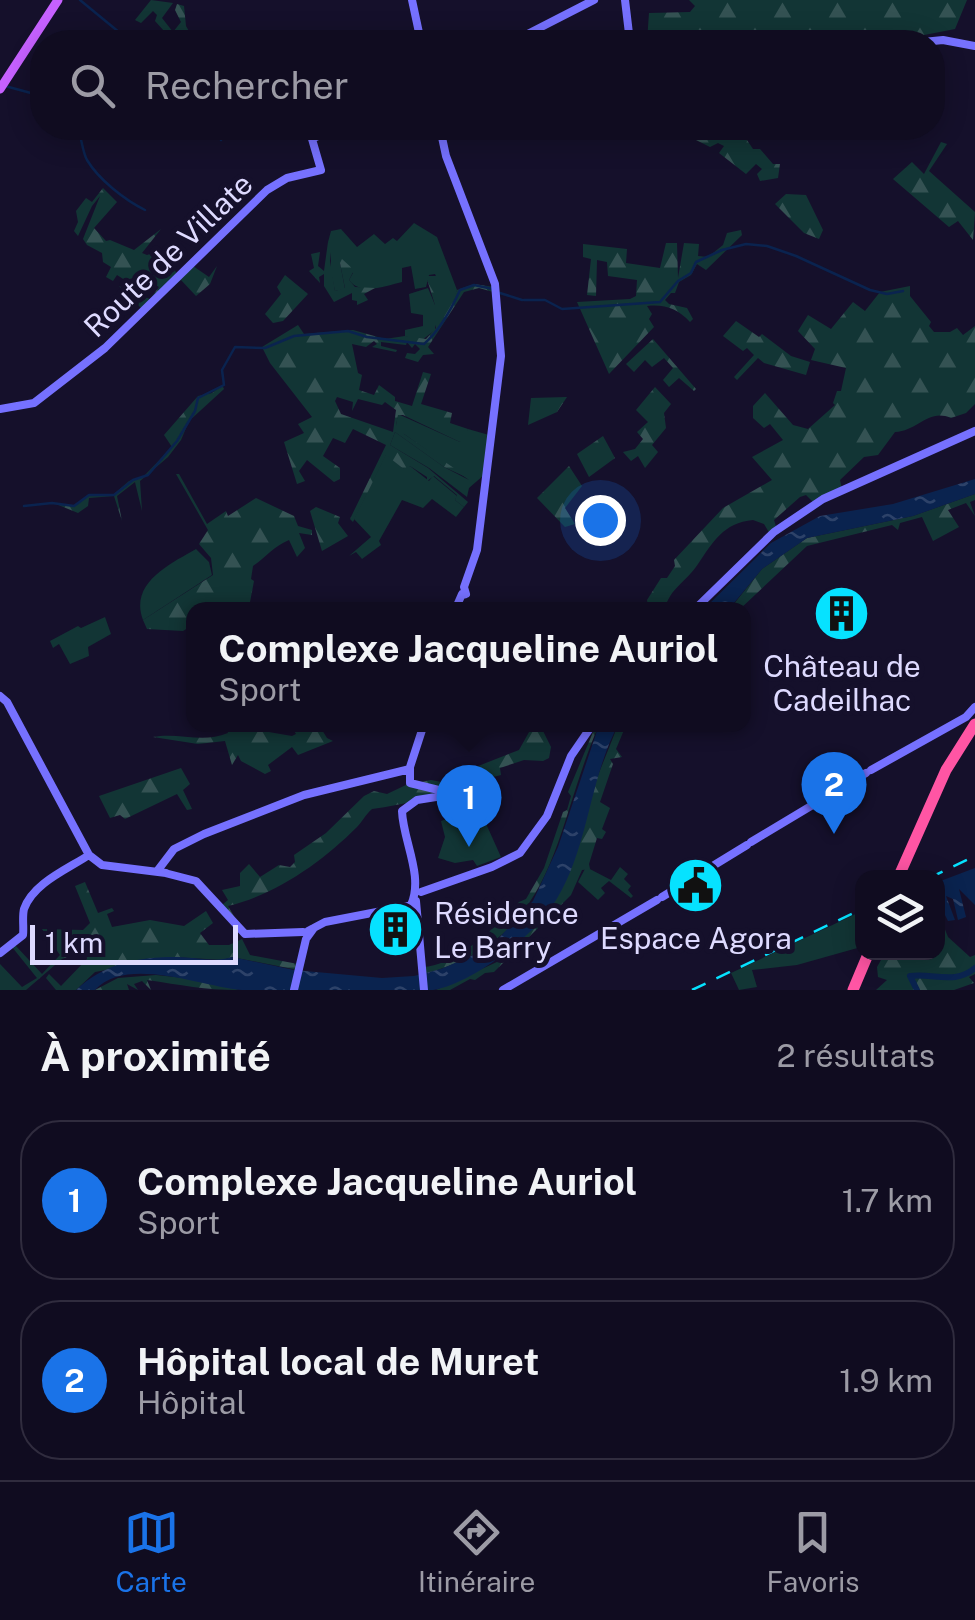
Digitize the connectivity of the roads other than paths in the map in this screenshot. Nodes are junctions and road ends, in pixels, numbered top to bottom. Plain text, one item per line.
1 (58, 0) edge
2 (412, 0) edge
3 (594, 0) edge
4 (624, 0) edge
5 (39, 30) edge
6 (418, 30) edge
7 (535, 30) edge
8 (628, 30) edge
9 (945, 40) edge
10 (30, 44) edge
11 (975, 46) edge
12 (2, 87) edge
13 (312, 140) edge
14 (444, 140) edge
15 (0, 409) edge
16 (975, 431) edge
17 (458, 602) edge
18 (702, 602) edge
19 (0, 696) edge
20 (975, 707) edge
21 (975, 726) edge
22 (421, 732) edge
23 (588, 732) edge
24 (410, 768) junction
25 (89, 855) junction
26 (903, 870) edge
27 (159, 871) junction
28 (413, 900) junction
29 (305, 936) junction
30 (0, 954) edge
31 (864, 960) edge
32 (294, 990) edge
33 (424, 990) edge
34 (503, 990) edge
35 (851, 990) edge

1 - 5 main road
2 - 6 main road
3 - 7 main road
4 - 8 main road
9 - 11 main road
10 - 12 main road
13 - 15 main road, Route de Villate
14 - 17 main road
16 - 18 main road
19 - 25 main road
20 - 34 main road
21 - 26 highway
22 - 24 main road
23 - 28 main road
24 - 27 main road
24 - 28 main road
25 - 27 main road
25 - 30 main road
27 - 29 main road
28 - 29 main road
28 - 33 main road
29 - 32 main road
31 - 35 highway

